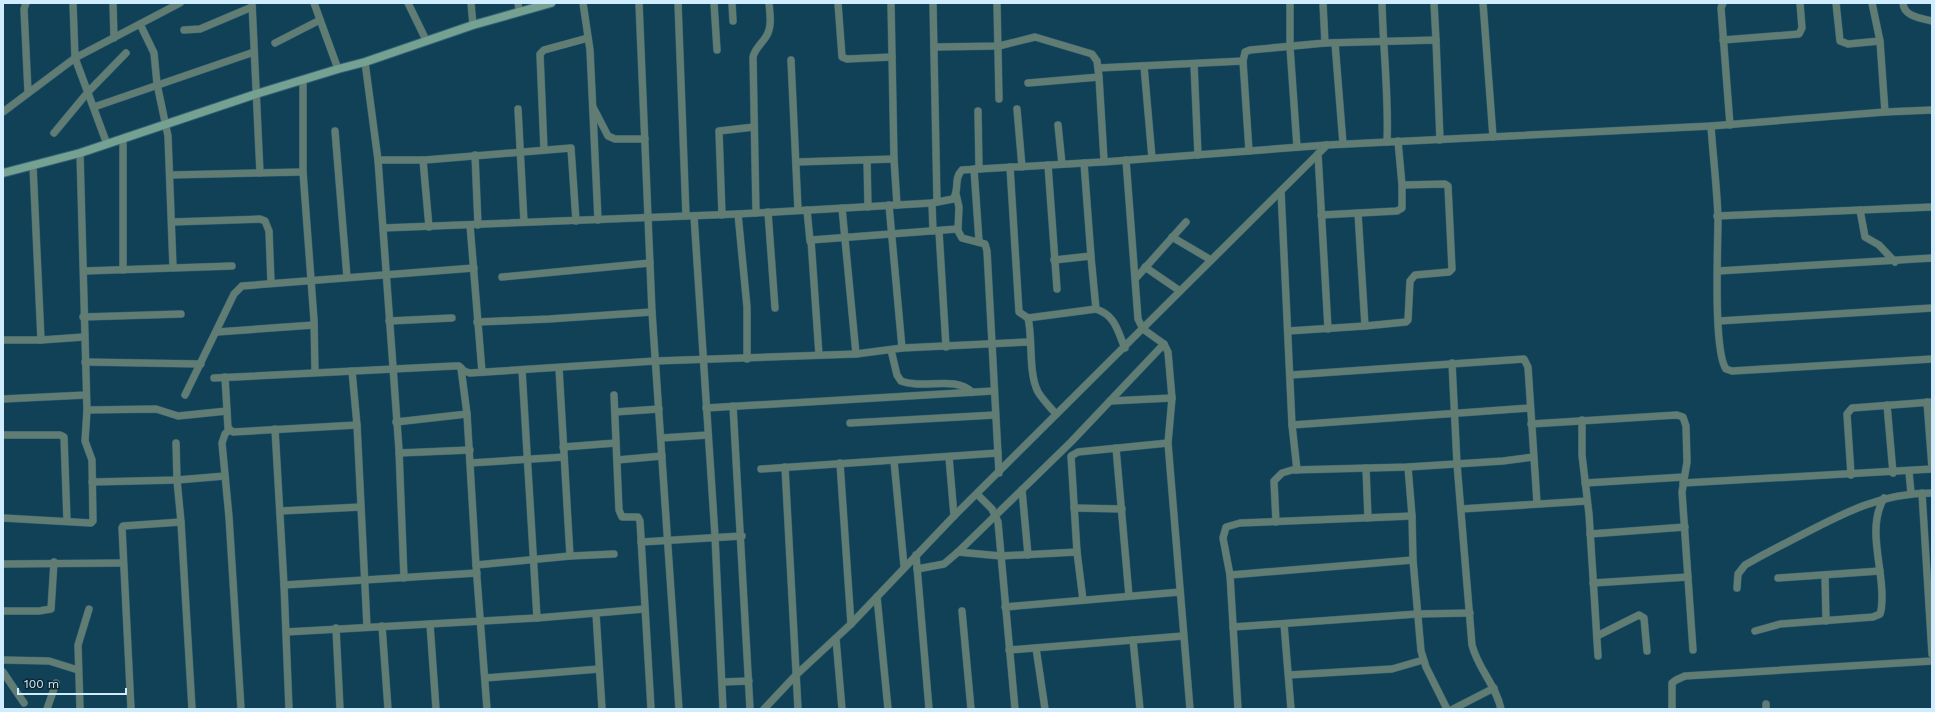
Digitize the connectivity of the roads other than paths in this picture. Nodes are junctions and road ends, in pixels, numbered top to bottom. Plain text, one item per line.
1 (26, 3) edge
2 (73, 3) edge
3 (113, 3) edge
4 (180, 3) edge
5 (314, 3) edge
6 (408, 3) edge
7 (471, 3) edge
8 (551, 3) edge
9 (583, 3) edge
10 (639, 3) edge
11 (678, 3) edge
12 (714, 3) edge
13 (732, 3) edge
14 (769, 3) edge
15 (838, 3) edge
16 (891, 3) edge
17 (933, 3) edge
18 (997, 3) edge
19 (1290, 3) edge
20 (1323, 3) edge
21 (1382, 3) edge
22 (1434, 3) edge
23 (1483, 3) edge
24 (1723, 3) edge
25 (1800, 3) edge
26 (1836, 3) edge
27 (1872, 3) edge
28 (1903, 3) edge
29 (252, 5) edge
30 (166, 7) edge
31 (519, 7) edge
32 (320, 20) junction
33 (733, 20) dead end
34 (1932, 21) edge
35 (140, 24) junction
36 (473, 24) junction
37 (184, 30) dead end
38 (114, 38) junction
39 (588, 38) junction
40 (426, 40) junction
41 (1436, 40) junction
42 (1723, 40) junction
43 (1880, 41) junction
44 (1382, 42) junction
45 (275, 43) dead end
46 (1325, 43) junction
47 (1335, 43) junction
48 (999, 46) junction
49 (934, 47) junction
50 (1290, 47) junction
51 (717, 50) dead end
52 (254, 52) junction
53 (126, 53) dead end
54 (892, 56) junction
55 (75, 58) junction
56 (791, 60) dead end
57 (1243, 61) junction
58 (365, 62) junction
59 (1194, 64) junction
60 (1144, 66) junction
61 (338, 68) junction
62 (1098, 68) junction
63 (1099, 77) junction
64 (303, 80) junction
65 (1028, 83) dead end
66 (157, 84) junction
67 (28, 92) junction
68 (88, 92) junction
69 (256, 94) junction
70 (999, 99) dead end
71 (94, 107) junction
72 (592, 107) junction
73 (1018, 108) dead end
74 (518, 109) dead end
75 (1932, 110) edge
76 (978, 111) dead end
77 (3, 112) edge
78 (1885, 112) junction
79 (165, 123) junction
80 (1058, 125) dead end
81 (1730, 125) junction
82 (1711, 126) junction
83 (754, 127) junction
84 (335, 131) dead end
85 (54, 133) dead end
86 (1492, 137) junction
87 (123, 139) junction
88 (645, 139) junction
89 (1440, 140) junction
90 (1387, 142) junction
91 (1398, 142) junction
92 (107, 144) junction
93 (1344, 144) junction
94 (1327, 145) junction
95 (1297, 147) junction
96 (544, 150) junction
97 (1249, 151) junction
98 (520, 152) junction
99 (80, 153) junction
100 (1318, 154) junction
101 (475, 155) junction
102 (1198, 155) junction
103 (1152, 158) junction
104 (894, 159) junction
105 (378, 160) junction
106 (423, 160) junction
107 (867, 160) junction
108 (1126, 160) junction
109 (796, 162) junction
110 (1103, 162) junction
111 (1084, 163) junction
112 (1062, 164) junction
113 (1048, 165) junction
114 (33, 166) junction
115 (1010, 167) junction
116 (1022, 167) junction
117 (976, 169) junction
118 (303, 172) junction
119 (3, 173) edge
120 (260, 173) junction
121 (170, 175) junction
122 (1402, 185) junction
123 (1281, 191) junction
124 (956, 194) junction
125 (935, 203) junction
126 (893, 205) junction
127 (868, 207) junction
128 (1932, 207) edge
129 (842, 208) junction
130 (798, 210) junction
131 (807, 210) junction
132 (1860, 210) junction
133 (768, 212) junction
134 (756, 213) junction
135 (1358, 213) junction
136 (738, 214) junction
137 (722, 215) junction
138 (1321, 215) junction
139 (690, 216) junction
140 (1718, 216) junction
141 (648, 217) junction
142 (576, 220) junction
143 (598, 220) junction
144 (172, 222) junction
145 (524, 222) junction
146 (1186, 222) dead end
147 (470, 225) junction
148 (478, 225) junction
149 (429, 227) junction
150 (383, 228) junction
151 (958, 229) junction
152 (936, 231) junction
153 (892, 233) junction
154 (1172, 237) junction
155 (844, 238) junction
156 (810, 241) junction
157 (979, 241) junction
158 (1091, 256) junction
159 (1932, 258) edge
160 (1054, 260) junction
161 (1211, 260) junction
162 (1895, 262) junction
163 (650, 263) junction
164 (232, 266) dead end
165 (173, 267) junction
166 (1145, 267) junction
167 (474, 268) junction
168 (123, 270) junction
169 (84, 271) junction
170 (1718, 271) junction
171 (386, 274) junction
172 (347, 277) junction
173 (502, 277) dead end
174 (1136, 278) junction
175 (312, 280) junction
176 (271, 283) junction
177 (1057, 289) dead end
178 (1180, 291) junction
179 (775, 308) dead end
180 (1096, 308) junction
181 (1932, 308) edge
182 (652, 312) junction
183 (181, 314) dead end
184 (84, 317) junction
185 (452, 318) dead end
186 (1028, 318) junction
187 (389, 321) junction
188 (1719, 321) junction
189 (477, 322) junction
190 (314, 325) junction
191 (1365, 326) junction
192 (1143, 328) junction
193 (1328, 328) junction
194 (1288, 331) junction
195 (217, 332) junction
196 (84, 337) junction
197 (3, 340) edge
198 (41, 340) junction
199 (1029, 342) junction
200 (993, 344) junction
201 (1164, 344) junction
202 (946, 347) junction
203 (902, 348) junction
204 (1125, 348) junction
205 (891, 350) junction
206 (856, 354) junction
207 (819, 355) junction
208 (747, 358) junction
209 (1932, 359) edge
210 (703, 360) junction
211 (655, 361) junction
212 (86, 362) junction
213 (1452, 363) junction
214 (201, 364) junction
215 (462, 367) junction
216 (559, 368) junction
217 (392, 370) junction
218 (522, 370) junction
219 (352, 371) junction
220 (315, 372) junction
221 (482, 372) junction
222 (1291, 375) junction
223 (225, 377) junction
224 (214, 378) dead end
225 (994, 391) junction
226 (972, 392) junction
227 (614, 394) dead end
228 (86, 395) junction
229 (185, 395) dead end
230 (1172, 398) junction
231 (3, 399) edge
232 (1110, 401) junction
233 (1930, 402) edge
234 (1887, 405) junction
235 (733, 406) junction
236 (706, 408) junction
237 (1530, 408) junction
238 (659, 409) junction
239 (87, 410) junction
240 (227, 411) junction
241 (615, 412) junction
242 (468, 414) junction
243 (1056, 414) junction
244 (1454, 414) junction
245 (995, 415) junction
246 (1582, 420) junction
247 (396, 422) junction
248 (850, 423) dead end
249 (1531, 424) junction
250 (357, 425) junction
251 (1292, 425) junction
252 (275, 429) junction
253 (230, 430) junction
254 (3, 434) edge
255 (708, 435) junction
256 (661, 438) junction
257 (176, 443) dead end
258 (616, 443) junction
259 (1168, 443) junction
260 (564, 447) junction
261 (1116, 448) junction
262 (470, 450) junction
263 (399, 453) junction
264 (998, 453) junction
265 (662, 456) junction
266 (564, 457) junction
267 (949, 457) junction
268 (1533, 457) junction
269 (526, 460) junction
270 (617, 460) junction
271 (894, 461) junction
272 (470, 463) junction
273 (840, 463) junction
274 (1457, 464) junction
275 (1408, 466) junction
276 (785, 467) junction
277 (1366, 468) junction
278 (761, 469) dead end
279 (1932, 469) edge
280 (1297, 470) junction
281 (1909, 472) junction
282 (999, 473) junction
283 (1893, 473) junction
284 (1851, 475) junction
285 (225, 476) junction
286 (177, 480) junction
287 (1683, 480) junction
288 (92, 482) junction
289 (1585, 483) junction
290 (1022, 490) junction
291 (1911, 493) junction
292 (1922, 493) junction
293 (1932, 493) edge
294 (977, 494) junction
295 (1884, 498) junction
296 (1587, 501) junction
297 (1537, 503) junction
298 (361, 507) junction
299 (1074, 508) junction
300 (1122, 509) junction
301 (1461, 509) junction
302 (280, 511) junction
303 (996, 515) junction
304 (954, 516) junction
305 (1412, 516) junction
306 (3, 518) edge
307 (1368, 518) junction
308 (67, 521) junction
309 (181, 522) junction
310 (1276, 522) junction
311 (1684, 527) junction
312 (1590, 534) junction
313 (715, 536) junction
314 (742, 536) junction
315 (668, 540) junction
316 (641, 542) junction
317 (958, 552) junction
318 (1077, 552) junction
319 (614, 554) dead end
320 (916, 555) junction
321 (1028, 555) junction
322 (570, 556) junction
323 (1001, 556) junction
324 (533, 559) junction
325 (1413, 560) junction
326 (54, 562) junction
327 (123, 563) junction
328 (3, 564) edge
329 (476, 565) junction
330 (904, 566) junction
331 (917, 569) junction
332 (1880, 572) junction
333 (477, 573) junction
334 (1230, 575) junction
335 (1825, 575) junction
336 (1688, 577) junction
337 (404, 578) junction
338 (1778, 578) dead end
339 (365, 580) junction
340 (1593, 583) junction
341 (284, 585) junction
342 (1737, 588) dead end
343 (1180, 592) junction
344 (1129, 596) junction
345 (878, 597) junction
346 (1083, 600) junction
347 (1005, 607) junction
348 (90, 609) dead end
349 (644, 609) junction
350 (3, 611) edge
351 (962, 611) dead end
352 (1470, 613) junction
353 (596, 614) junction
354 (1417, 614) junction
355 (537, 618) junction
356 (480, 620) junction
357 (1826, 620) junction
358 (430, 624) junction
359 (851, 624) junction
360 (1284, 624) junction
361 (382, 626) junction
362 (367, 627) junction
363 (1233, 627) junction
364 (336, 628) junction
365 (1755, 631) dead end
366 (286, 632) junction
367 (1182, 636) junction
368 (1597, 636) junction
369 (836, 639) junction
370 (1133, 640) junction
371 (1036, 648) junction
372 (1009, 650) junction
373 (1693, 650) dead end
374 (1646, 651) dead end
375 (1932, 654) edge
376 (1598, 656) dead end
377 (3, 660) edge
378 (1423, 660) junction
379 (1932, 661) edge
380 (78, 670) junction
381 (599, 670) junction
382 (3, 672) edge
383 (796, 675) junction
384 (1289, 675) junction
385 (485, 678) junction
386 (749, 681) junction
387 (722, 682) junction
388 (56, 683) dead end
389 (1494, 688) junction
390 (24, 703) dead end
391 (47, 709) edge
392 (80, 709) edge
393 (131, 709) edge
394 (192, 709) edge
395 (241, 709) edge
396 (289, 709) edge
397 (340, 709) edge
398 (388, 709) edge
399 (436, 709) edge
400 (487, 709) edge
401 (602, 709) edge
402 (651, 709) edge
403 (679, 709) edge
404 (723, 709) edge
405 (750, 709) edge
406 (764, 709) edge
407 (798, 709) edge
408 (842, 709) edge
409 (888, 709) edge
410 (929, 709) edge
411 (971, 709) edge
412 (1015, 709) edge
413 (1045, 709) edge
414 (1140, 709) edge
415 (1190, 709) edge
416 (1238, 709) edge
417 (1291, 709) edge
418 (1447, 709) edge
419 (1453, 709) edge
420 (1500, 709) edge
421 (1672, 709) edge

1 - 67 street
2 - 55 street
3 - 38 street
4 - 30 street
5 - 32 street
6 - 40 street
7 - 36 street
8 - 31 street
9 - 39 street
10 - 88 street
11 - 139 street
12 - 51 street
13 - 33 street
14 - 83 street
15 - 54 street
16 - 54 street
17 - 49 street
18 - 48 street
19 - 50 street
20 - 46 street
21 - 44 street
22 - 41 street
23 - 86 street
24 - 42 street
25 - 42 street
26 - 43 street
27 - 43 street
28 - 34 street
29 - 37 street
29 - 52 street
30 - 35 street
31 - 36 street
32 - 45 street
32 - 61 street
35 - 38 street
35 - 66 street
36 - 40 street
38 - 55 street
39 - 72 street
39 - 96 street
40 - 58 street
41 - 44 street
41 - 89 street
42 - 81 street
43 - 78 street
44 - 47 street
44 - 90 street
46 - 47 street
46 - 50 street
47 - 93 street
48 - 49 street
48 - 62 street
48 - 70 street
49 - 125 street
50 - 57 street
50 - 95 street
52 - 66 street
52 - 69 street
53 - 68 street
54 - 104 street
55 - 67 street
55 - 68 street
56 - 109 street
57 - 59 street
57 - 97 street
58 - 61 street
58 - 105 street
59 - 60 street
59 - 102 street
60 - 62 street
60 - 103 street
61 - 64 street
62 - 63 street
63 - 65 street
63 - 110 street
64 - 69 street
64 - 118 street
66 - 71 street
66 - 79 street
67 - 77 street
68 - 71 street
68 - 85 street
69 - 79 street
69 - 120 street
71 - 92 street
72 - 88 street
72 - 143 street
73 - 116 street
74 - 98 street
75 - 78 street
76 - 117 street
78 - 81 street
79 - 87 street
79 - 121 street
80 - 112 street
81 - 82 street
82 - 86 street
82 - 140 street
83 - 134 street
83 - 137 street
84 - 172 street
86 - 89 street
87 - 92 street
87 - 168 street
88 - 141 street
89 - 91 street
90 - 91 street
90 - 93 street
91 - 122 street
92 - 99 street
93 - 94 street
94 - 95 street
94 - 100 street
95 - 97 street
96 - 98 street
96 - 142 street
97 - 102 street
98 - 101 street
98 - 145 street
99 - 114 street
99 - 169 street
100 - 123 street
100 - 138 street
101 - 106 street
101 - 148 street
102 - 103 street
103 - 108 street
104 - 107 street
104 - 126 street
105 - 106 street
105 - 150 street
106 - 149 street
107 - 109 street
107 - 127 street
108 - 110 street
108 - 174 street
109 - 130 street
110 - 111 street
111 - 112 street
111 - 158 street
112 - 113 street
113 - 116 street
113 - 160 street
114 - 119 street
114 - 198 street
115 - 116 street
115 - 117 street
115 - 186 street
117 - 124 street
117 - 157 street
118 - 120 street
118 - 175 street
120 - 121 street
121 - 144 street
122 - 135 street
122 - 191 street
123 - 161 street
123 - 194 street
124 - 125 street
124 - 151 street
125 - 126 street
125 - 152 street
126 - 127 street
126 - 153 street
127 - 129 street
128 - 132 street
129 - 131 street
129 - 155 street
130 - 131 street
130 - 133 street
131 - 156 street
132 - 140 street
132 - 162 street
133 - 134 street
133 - 179 street
134 - 136 street
135 - 138 street
135 - 191 street
136 - 137 street
136 - 208 street
137 - 139 street
138 - 193 street
139 - 141 street
139 - 210 street
140 - 170 street
141 - 143 street
141 - 163 street
142 - 143 street
142 - 145 street
144 - 165 street
144 - 176 street
145 - 148 street
146 - 154 street
147 - 148 street
147 - 149 street
147 - 167 street
149 - 150 street
150 - 171 street
151 - 152 street
151 - 157 street
152 - 153 street
152 - 202 street
153 - 155 street
153 - 203 street
154 - 161 street
154 - 166 street
155 - 156 street
155 - 206 street
156 - 207 street
157 - 200 street
158 - 160 street
158 - 180 street
159 - 162 street
160 - 177 street
161 - 178 street
162 - 170 street
163 - 173 street
163 - 182 street
164 - 165 street
165 - 168 street
166 - 174 street
166 - 178 street
167 - 171 street
167 - 189 street
168 - 169 street
169 - 184 street
170 - 188 street
171 - 172 street
171 - 187 street
172 - 175 street
174 - 192 street
175 - 176 street
175 - 190 street
176 - 195 street
178 - 192 street
180 - 186 street
180 - 204 street
181 - 188 street
182 - 189 street
182 - 211 street
183 - 184 street
184 - 196 street
185 - 187 street
186 - 199 street
187 - 217 street
188 - 209 street
189 - 221 street
190 - 195 street
190 - 220 street
191 - 193 street
192 - 201 street
192 - 204 street
193 - 194 street
194 - 222 street
195 - 214 street
196 - 198 street
196 - 212 street
197 - 198 street
199 - 200 street
199 - 243 street
200 - 202 street
200 - 225 street
201 - 230 street
201 - 232 street
202 - 203 street
203 - 205 street
204 - 243 street
205 - 206 street
205 - 226 street
206 - 207 street
207 - 208 street
208 - 210 street
210 - 211 street
210 - 236 street
211 - 216 street
211 - 238 street
212 - 214 street
212 - 228 street
213 - 222 street
213 - 237 street
213 - 244 street
214 - 229 street
215 - 217 street
215 - 221 street
215 - 242 street
216 - 218 street
216 - 260 street
217 - 219 street
217 - 247 street
218 - 221 street
218 - 269 street
219 - 220 street
219 - 250 street
220 - 223 street
222 - 251 street
223 - 224 street
223 - 240 street
225 - 226 street
225 - 245 street
226 - 235 street
227 - 241 street
228 - 231 street
228 - 239 street
230 - 232 street
230 - 259 street
232 - 290 street
233 - 234 street
233 - 279 street
234 - 283 street
234 - 284 street
235 - 236 street
235 - 314 street
236 - 255 street
237 - 244 street
237 - 249 street
238 - 241 street
238 - 256 street
239 - 240 street
239 - 288 street
240 - 253 street
241 - 258 street
242 - 247 street
242 - 262 street
243 - 282 street
244 - 251 street
244 - 274 street
245 - 248 street
245 - 264 street
246 - 249 street
246 - 287 street
246 - 289 street
247 - 263 street
249 - 268 street
250 - 252 street
250 - 298 street
251 - 280 street
252 - 253 street
252 - 302 street
253 - 285 street
254 - 308 street
255 - 256 street
255 - 313 street
256 - 265 street
257 - 286 street
258 - 260 street
258 - 270 street
259 - 261 street
259 - 343 street
260 - 266 street
261 - 299 street
261 - 300 street
262 - 263 street
262 - 272 street
263 - 337 street
264 - 267 street
264 - 282 street
265 - 270 street
265 - 315 street
266 - 269 street
266 - 322 street
267 - 271 street
267 - 304 street
268 - 274 street
268 - 297 street
269 - 272 street
269 - 324 street
270 - 316 street
271 - 273 street
271 - 330 street
272 - 329 street
273 - 276 street
273 - 359 street
274 - 275 street
274 - 301 street
275 - 277 street
275 - 305 street
276 - 278 street
276 - 383 street
277 - 280 street
277 - 307 street
279 - 281 street
280 - 310 street
281 - 283 street
281 - 291 street
282 - 294 street
283 - 284 street
284 - 287 street
285 - 286 street
285 - 395 street
286 - 288 street
286 - 309 street
287 - 289 street
287 - 311 street
288 - 308 street
289 - 296 street
290 - 303 street
290 - 321 street
291 - 292 street
291 - 295 street
292 - 293 street
292 - 375 street
294 - 303 street
294 - 304 street
295 - 332 street
295 - 342 street
296 - 297 street
296 - 312 street
297 - 301 street
298 - 302 street
298 - 339 street
299 - 300 street
299 - 318 street
300 - 344 street
301 - 352 street
302 - 341 street
303 - 317 street
303 - 323 street
304 - 320 street
305 - 307 street
305 - 325 street
306 - 308 street
307 - 310 street
309 - 327 street
309 - 394 street
310 - 334 street
311 - 312 street
311 - 336 street
312 - 340 street
313 - 314 street
313 - 315 street
313 - 387 street
314 - 386 street
315 - 316 street
315 - 403 street
316 - 349 street
317 - 323 street
317 - 331 street
318 - 321 street
318 - 346 street
319 - 322 street
320 - 330 street
320 - 331 street
321 - 323 street
322 - 324 street
323 - 347 street
324 - 329 street
324 - 355 street
325 - 334 street
325 - 354 street
326 - 327 street
326 - 328 street
326 - 350 street
327 - 393 street
329 - 333 street
330 - 345 street
331 - 410 street
332 - 335 street
332 - 357 street
333 - 337 street
333 - 356 street
334 - 363 street
335 - 338 street
335 - 357 street
336 - 340 street
336 - 373 street
337 - 339 street
339 - 341 street
339 - 362 street
340 - 368 street
341 - 366 street
343 - 344 street
343 - 367 street
344 - 346 street
345 - 359 street
345 - 409 street
346 - 347 street
347 - 372 street
348 - 380 street
349 - 353 street
349 - 402 street
351 - 411 street
352 - 354 street
352 - 389 street
353 - 355 street
353 - 381 street
354 - 360 street
354 - 378 street
355 - 356 street
356 - 358 street
356 - 385 street
357 - 365 street
358 - 361 street
358 - 399 street
359 - 369 street
360 - 363 street
360 - 384 street
361 - 362 street
361 - 398 street
362 - 364 street
363 - 416 street
364 - 366 street
364 - 397 street
366 - 396 street
367 - 370 street
367 - 415 street
368 - 374 street
368 - 376 street
369 - 383 street
369 - 408 street
370 - 371 street
370 - 414 street
371 - 372 street
371 - 413 street
372 - 412 street
377 - 380 street
378 - 384 street
378 - 418 street
379 - 421 street
380 - 392 street
381 - 385 street
381 - 401 street
382 - 390 street
383 - 406 street
383 - 407 street
384 - 417 street
385 - 400 street
386 - 387 street
386 - 405 street
387 - 404 street
388 - 391 street
389 - 419 street
389 - 420 street

